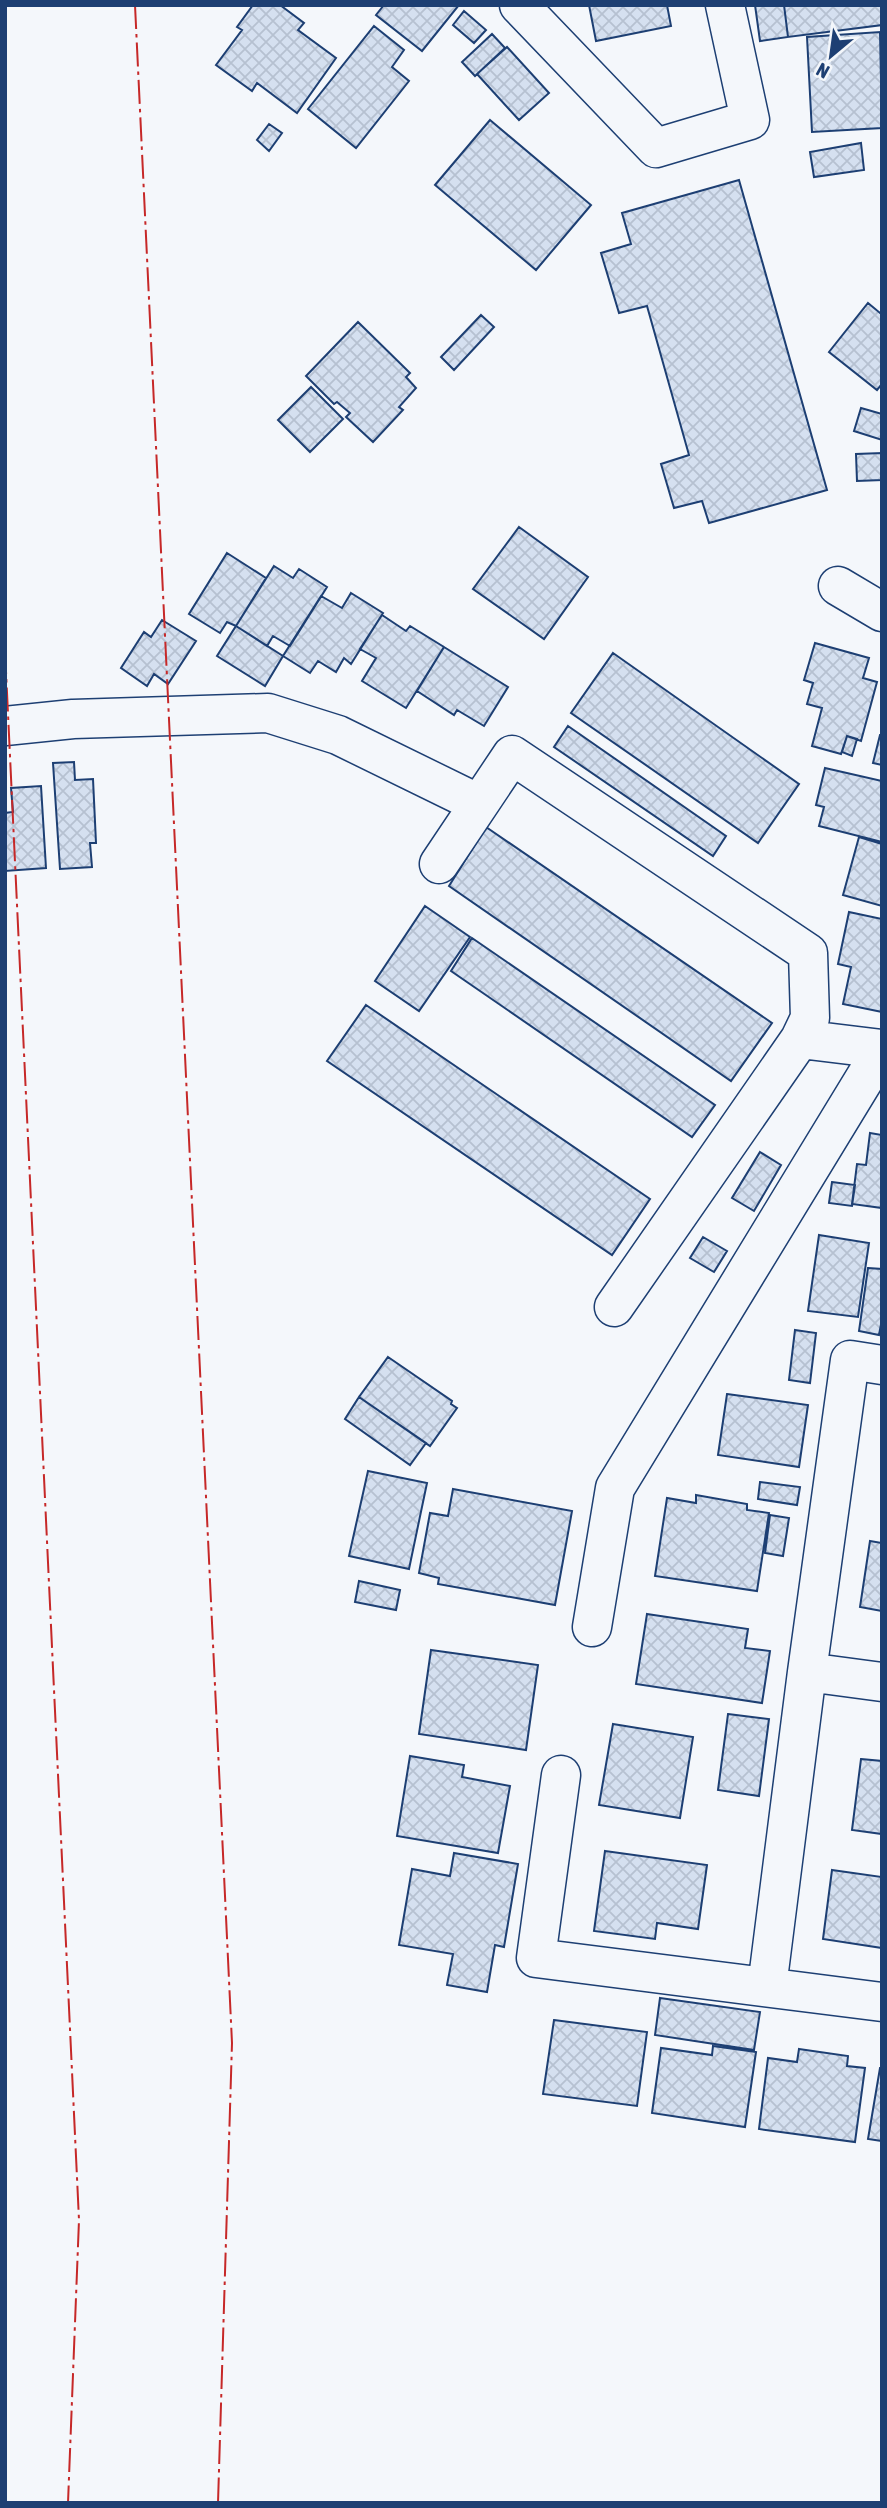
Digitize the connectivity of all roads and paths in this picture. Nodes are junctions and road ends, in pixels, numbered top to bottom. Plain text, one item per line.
1 (519, 5) edge
2 (725, 5) edge
3 (838, 586) dead end
4 (882, 612) edge
5 (5, 726) edge
6 (479, 804) junction
7 (439, 864) dead end
8 (800, 1039) junction
9 (882, 1050) edge
10 (614, 1307) dead end
11 (882, 1365) edge
12 (592, 1627) dead end
13 (807, 1672) junction
14 (882, 1682) edge
15 (561, 1775) dead end
16 (767, 1987) junction
17 (882, 2003) edge

1 - 2 street
3 - 4 street
5 - 6 street
6 - 7 street
6 - 8 street
8 - 9 street
8 - 10 street
9 - 12 street
11 - 13 street
13 - 14 street
13 - 16 street
15 - 16 street
16 - 17 street

